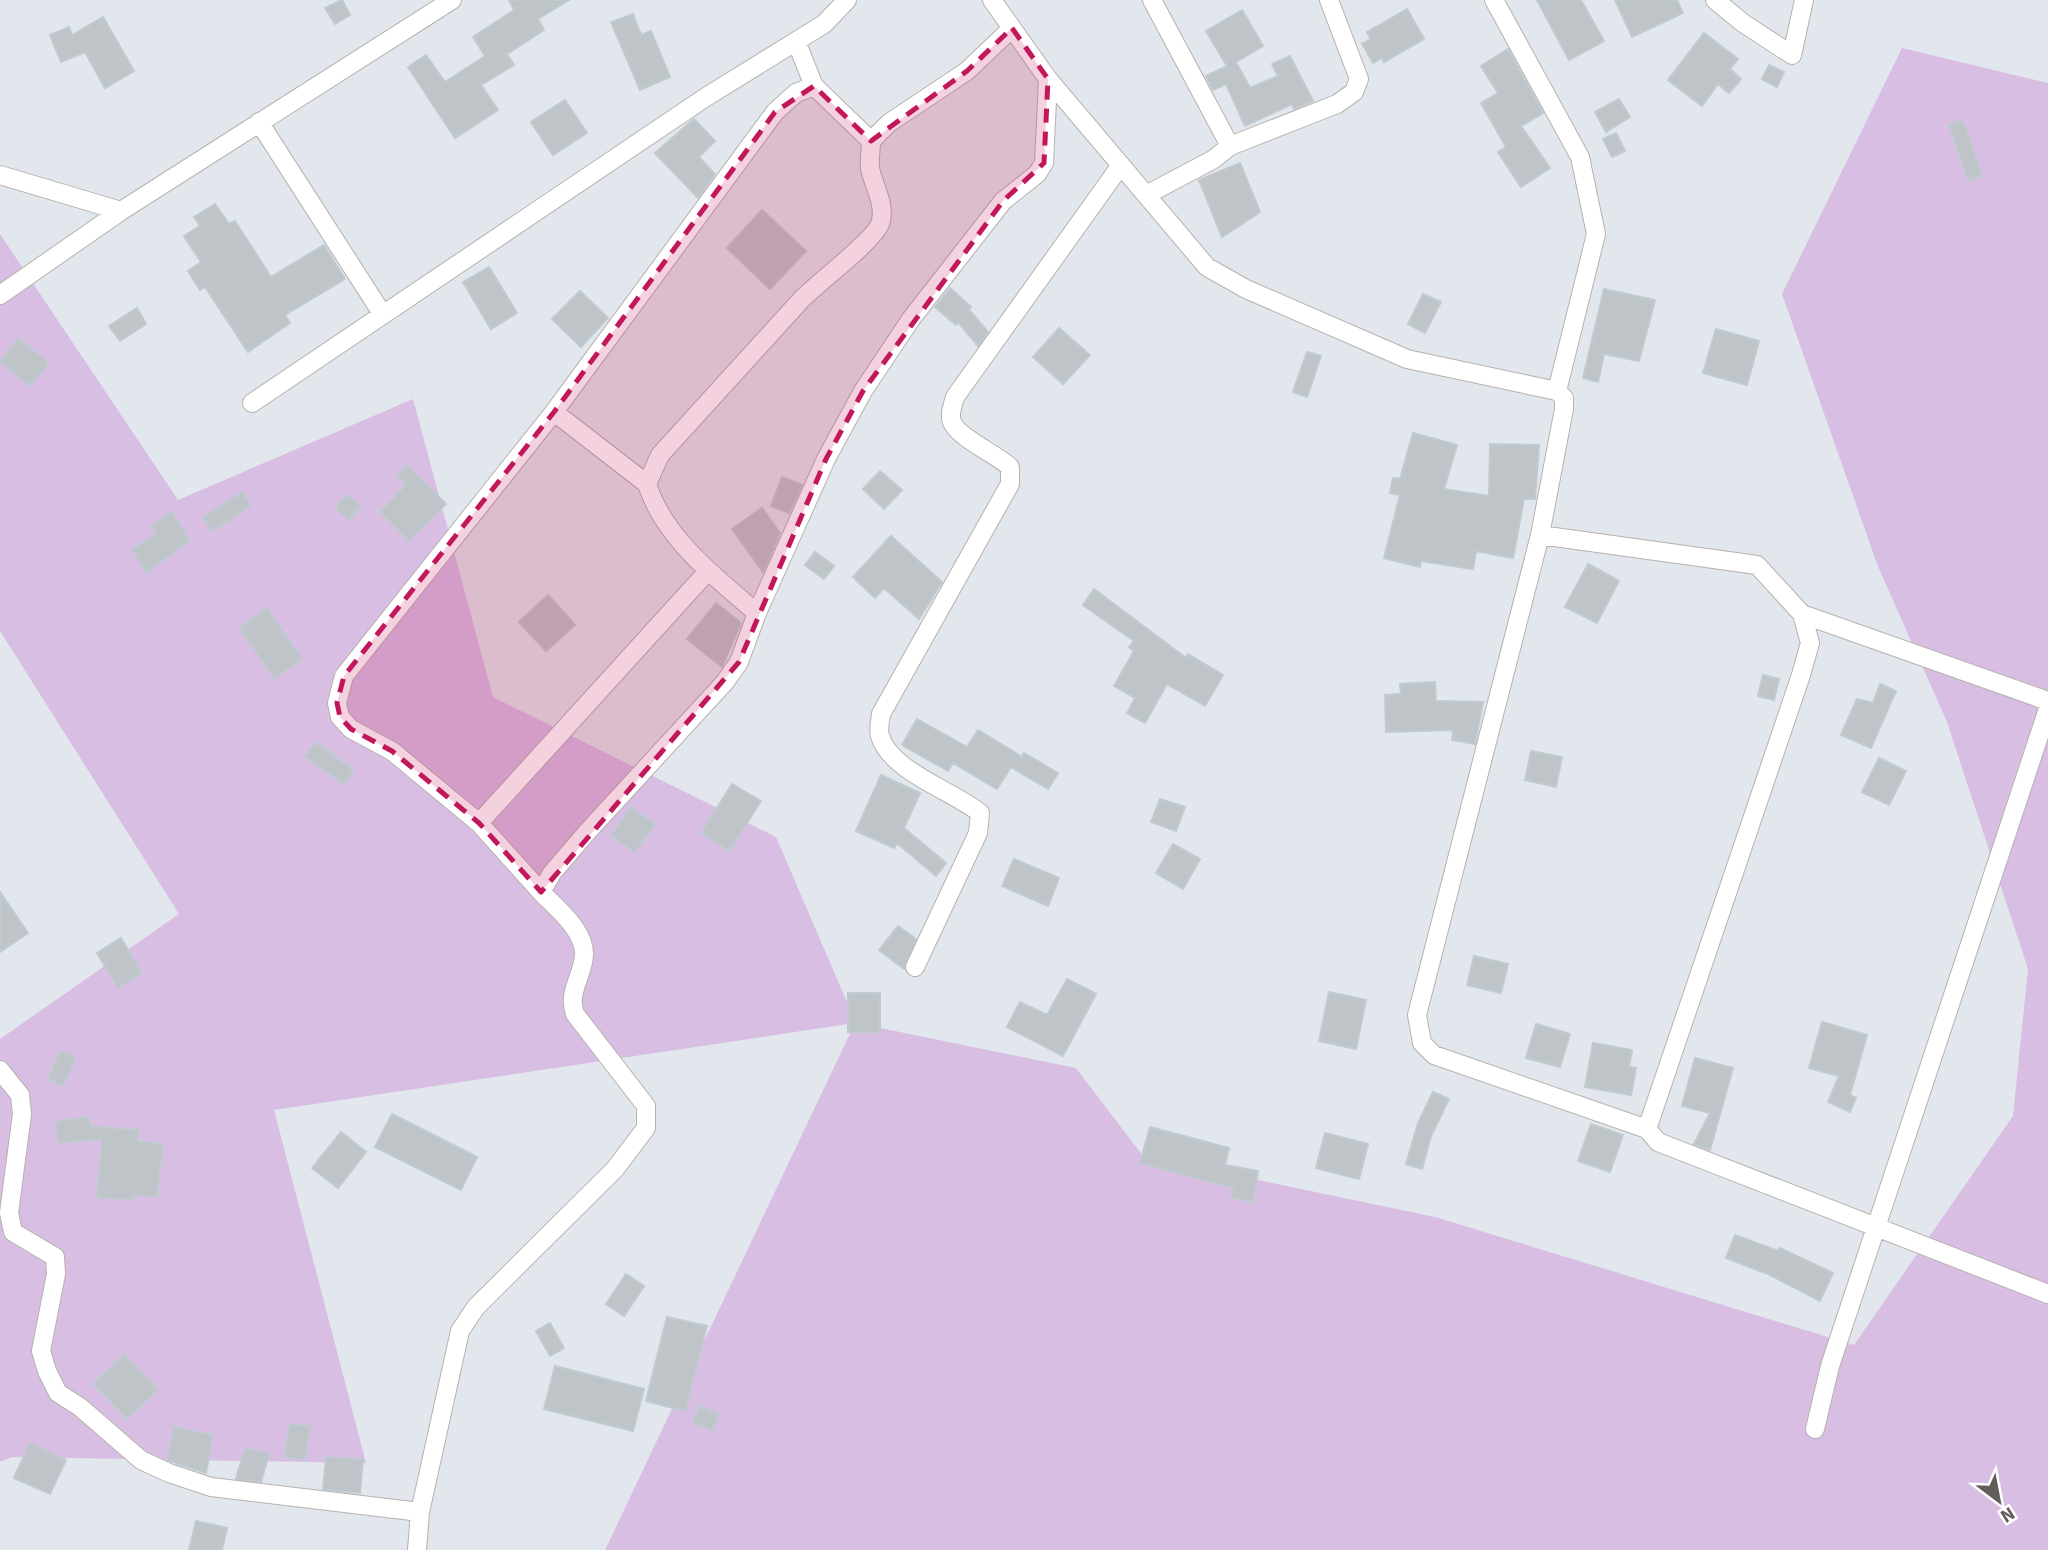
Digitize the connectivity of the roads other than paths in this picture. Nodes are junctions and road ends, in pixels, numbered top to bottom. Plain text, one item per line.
1 (452, 0) edge
2 (847, 0) edge
3 (992, 0) edge
4 (1152, 0) edge
5 (1329, 0) edge
6 (1494, 0) edge
7 (1715, 0) edge
8 (1804, 0) edge
9 (1012, 28) junction
10 (796, 41) junction
11 (1048, 79) junction
12 (814, 86) junction
13 (259, 122) junction
14 (871, 141) junction
15 (1230, 146) junction
16 (1121, 165) junction
17 (0, 175) edge
18 (1146, 195) junction
19 (121, 211) junction
20 (0, 295) edge
21 (383, 315) junction
22 (1557, 391) junction
23 (252, 404) dead end
24 (554, 412) junction
25 (647, 484) junction
26 (1540, 535) junction
27 (708, 571) junction
28 (757, 613) junction
29 (1802, 614) junction
30 (2048, 701) edge
31 (2048, 709) edge
32 (479, 823) junction
33 (541, 892) junction
34 (915, 967) dead end
35 (0, 1070) edge
36 (1647, 1129) junction
37 (1878, 1227) junction
38 (2048, 1294) edge
39 (1815, 1429) dead end
40 (420, 1512) junction
41 (417, 1550) edge

1 - 13 street
2 - 10 street
3 - 9 street
4 - 15 street
5 - 15 street
6 - 22 street
7 - 8 street
9 - 11 street
9 - 14 street
10 - 12 street
10 - 21 street
11 - 16 street
11 - 28 street
12 - 14 street
12 - 24 street
13 - 19 street
13 - 21 street
14 - 25 street
15 - 18 street
16 - 18 street
16 - 34 street
17 - 19 street
18 - 22 street
19 - 20 street
21 - 23 street
22 - 26 street
24 - 25 street
24 - 32 street
25 - 27 street
26 - 29 street
26 - 36 street
27 - 28 street
27 - 32 street
28 - 33 street
29 - 30 street
29 - 36 street
31 - 37 street
32 - 33 street
33 - 40 street
35 - 40 street
36 - 37 street
37 - 38 street
37 - 39 street
40 - 41 street

